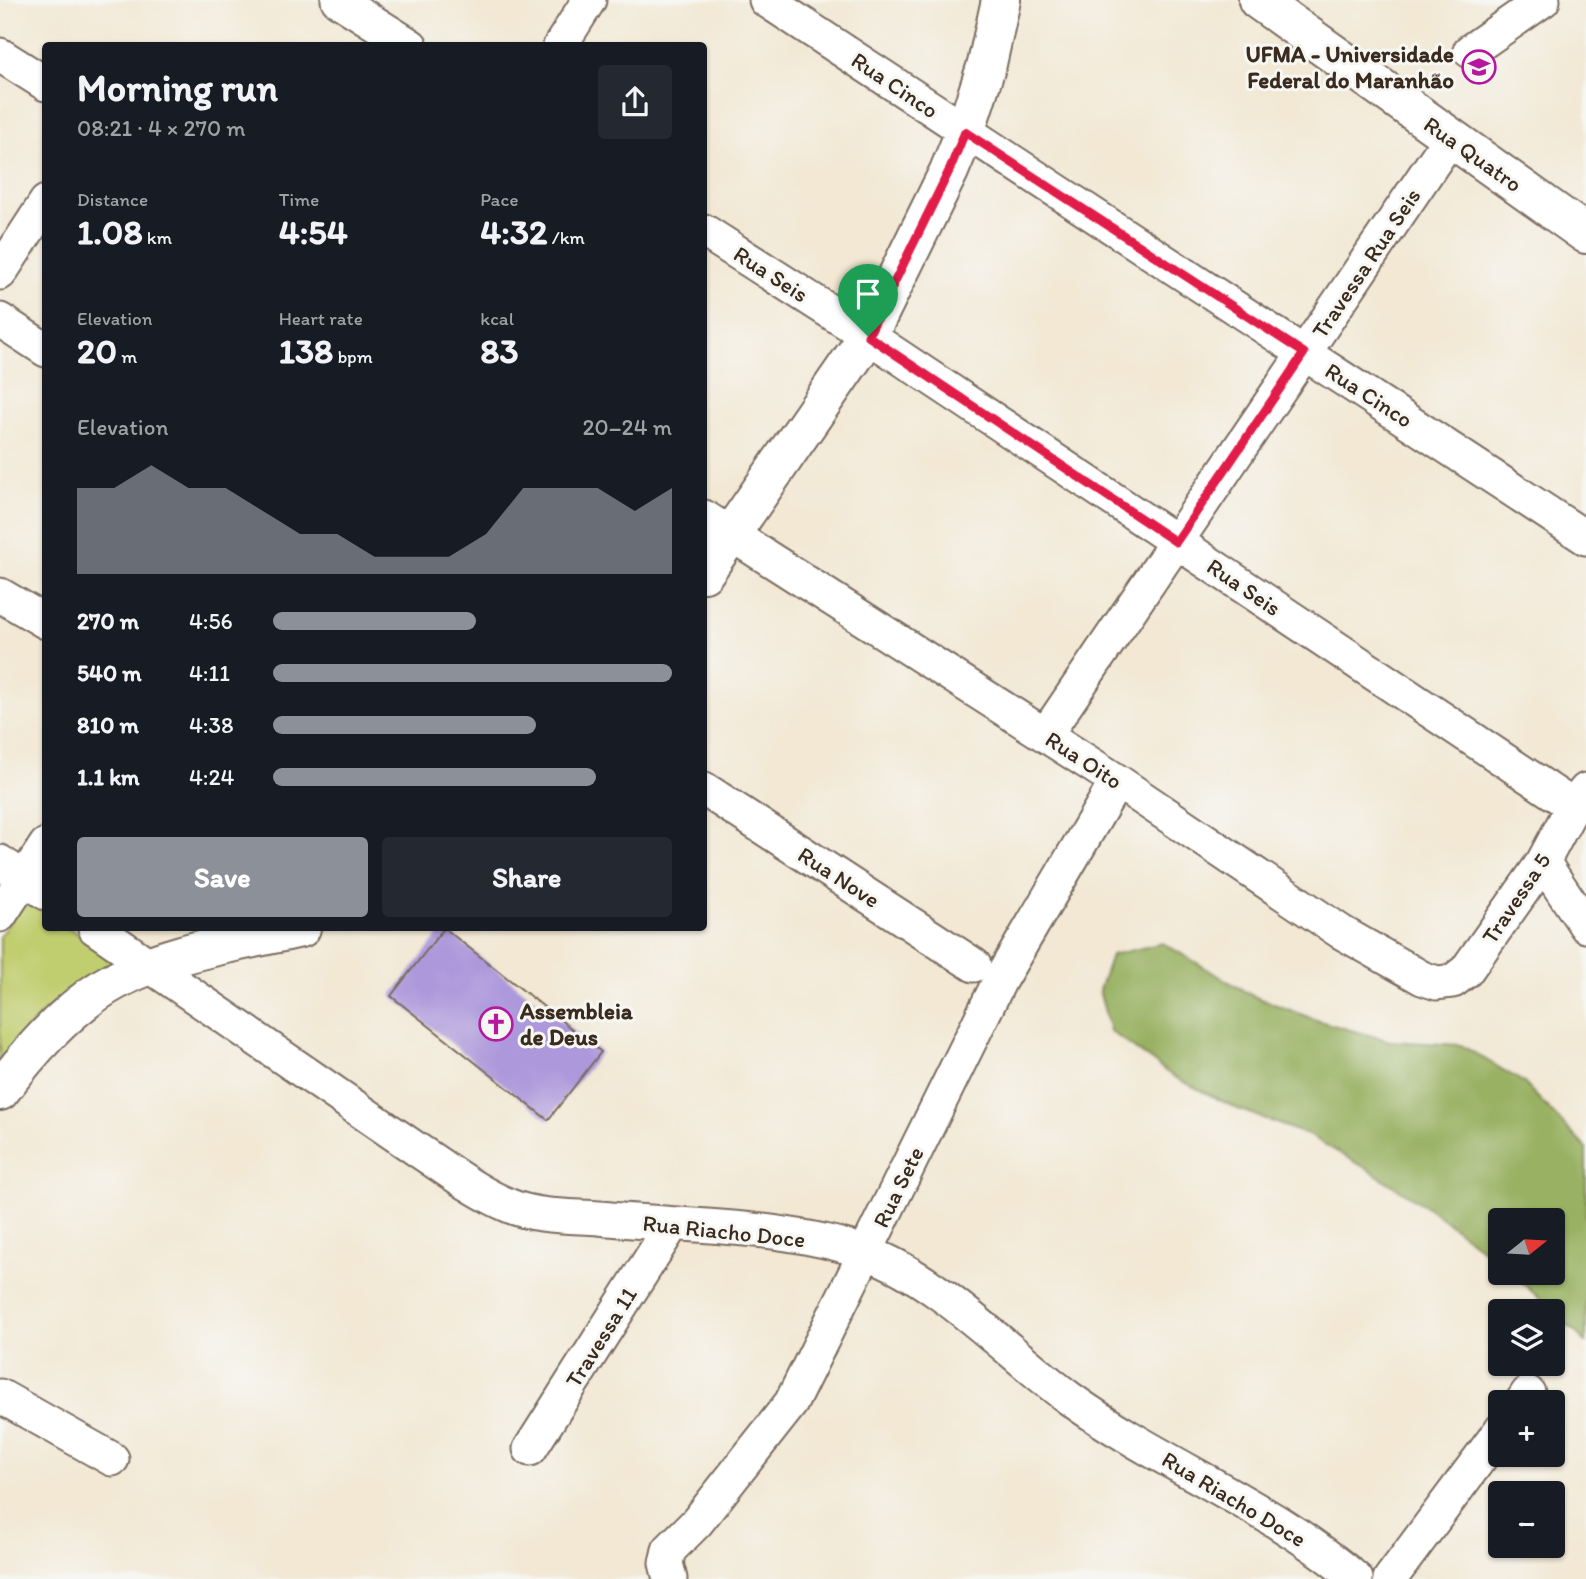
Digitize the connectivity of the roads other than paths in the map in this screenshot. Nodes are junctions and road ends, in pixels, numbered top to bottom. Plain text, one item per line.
1 (338, 0) edge
2 (589, 0) edge
3 (766, 0) edge
4 (1001, 0) edge
5 (1258, 0) edge
6 (1543, 0) edge
7 (405, 42) edge
8 (563, 42) edge
9 (1470, 51) dead end
10 (0, 55) edge
11 (42, 81) edge
12 (965, 132) junction
13 (1450, 138) junction
14 (42, 208) edge
15 (707, 233) edge
16 (1586, 234) edge
17 (0, 273) edge
18 (0, 320) edge
19 (868, 336) junction
20 (42, 347) edge
21 (1304, 353) junction
22 (716, 525) edge
23 (1586, 538) edge
24 (1176, 542) junction
25 (707, 561) edge
26 (0, 594) edge
27 (42, 620) edge
28 (1045, 734) junction
29 (1118, 781) junction
30 (707, 791) edge
31 (1579, 798) edge
32 (42, 851) edge
33 (1543, 862) junction
34 (24, 878) edge
35 (0, 915) edge
36 (1586, 926) edge
37 (99, 931) edge
38 (289, 931) edge
39 (149, 965) junction
40 (974, 965) dead end
41 (1466, 971) joint
42 (0, 1091) edge
43 (672, 1225) junction
44 (866, 1253) junction
45 (0, 1396) edge
46 (1488, 1447) edge
47 (530, 1449) dead end
48 (112, 1459) dead end
49 (670, 1579) edge
50 (1356, 1579) edge
51 (1390, 1579) edge

1 - 7 street
2 - 8 street
3 - 12 street, Rua Cinco
4 - 12 main road
5 - 13 main road, Rua Quatro
6 - 9 street
10 - 11 street
12 - 19 main road
12 - 21 street, Rua Cinco
13 - 16 main road, Rua Quatro
13 - 21 street, Travessa Rua Seis
14 - 17 street
15 - 19 street, Rua Seis
18 - 20 street
19 - 22 main road
19 - 24 street, Rua Seis
21 - 23 street, Rua Cinco
21 - 24 street, Travessa Rua Seis
22 - 25 main road
22 - 28 street, Rua Oito
24 - 28 street, Travessa Rua Seis
24 - 31 street, Rua Seis
26 - 27 street
28 - 29 street, Rua Oito
29 - 41 street, Rua Oito
29 - 44 street, Rua Sete
30 - 40 street, Rua Nove
31 - 33 street, Travessa 5
32 - 34 street
33 - 36 street
33 - 41 street, Travessa 5
34 - 35 street
37 - 39 street, Rua Riacho Doce
38 - 39 main road
39 - 42 main road
39 - 43 street, Rua Riacho Doce
43 - 44 street, Rua Riacho Doce
43 - 47 street, Travessa 11
44 - 49 street, Rua Sete
44 - 50 street, Rua Riacho Doce
45 - 48 street
46 - 51 street

